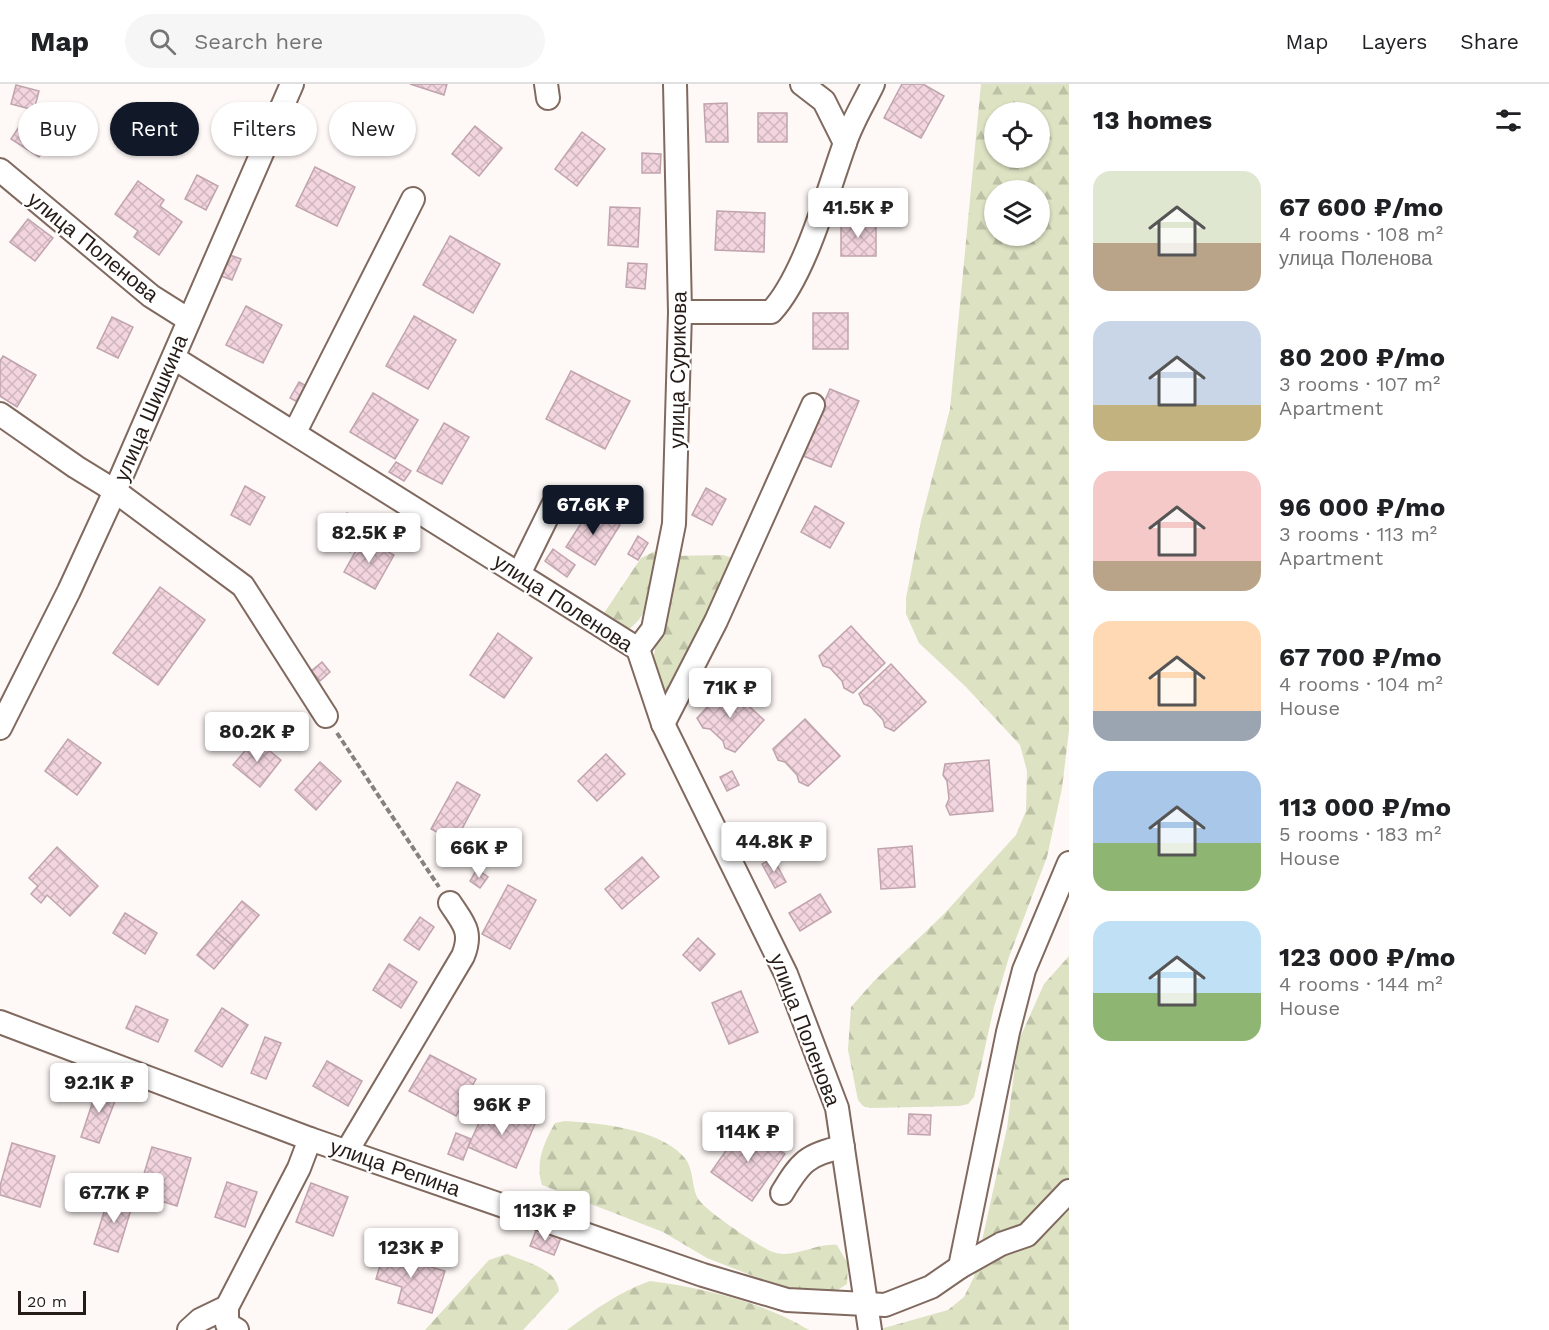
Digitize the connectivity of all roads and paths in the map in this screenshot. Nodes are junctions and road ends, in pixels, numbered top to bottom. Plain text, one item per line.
1 (292, 84) edge
2 (675, 84) edge
3 (802, 84) edge
4 (873, 84) edge
5 (845, 143) junction
6 (0, 170) edge
7 (413, 199) dead end
8 (680, 312) junction
9 (189, 321) junction
10 (174, 358) junction
11 (813, 405) dead end
12 (0, 414) edge
13 (295, 432) junction
14 (116, 491) junction
15 (553, 505) dead end
16 (519, 574) junction
17 (638, 649) junction
18 (326, 716) joint
19 (663, 724) junction
20 (0, 728) edge
21 (1069, 863) edge
22 (450, 903) joint
23 (0, 1022) edge
24 (310, 1139) junction
25 (843, 1147) junction
26 (347, 1151) junction
27 (1069, 1191) edge
28 (782, 1194) dead end
29 (960, 1267) junction
30 (867, 1303) junction
31 (227, 1307) junction
32 (189, 1330) edge
33 (237, 1330) edge
34 (870, 1330) edge

1 - 9 street, улица Шишкина
2 - 8 street, улица Сурикова
3 - 5 street
4 - 5 street
5 - 8 street
6 - 9 street, улица Поленова
7 - 13 street
8 - 17 street, улица Сурикова
9 - 10 street, улица Шишкина
10 - 13 street, улица Поленова
10 - 14 street, улица Шишкина
11 - 19 street
12 - 14 street
13 - 16 street, улица Поленова
14 - 18 street
14 - 20 street, улица Шишкина
15 - 16 street
16 - 17 street, улица Поленова
17 - 19 street, улица Поленова
18 - 22 path
19 - 25 street, улица Поленова
21 - 29 street
22 - 26 street
23 - 24 street, улица Репина
24 - 26 street, улица Репина
24 - 31 street
25 - 28 street
25 - 30 street, улица Поленова
26 - 30 street, улица Репина
27 - 29 street, улица Репина
29 - 30 street, улица Репина
30 - 34 street, улица Поленова
31 - 32 street
31 - 33 street

